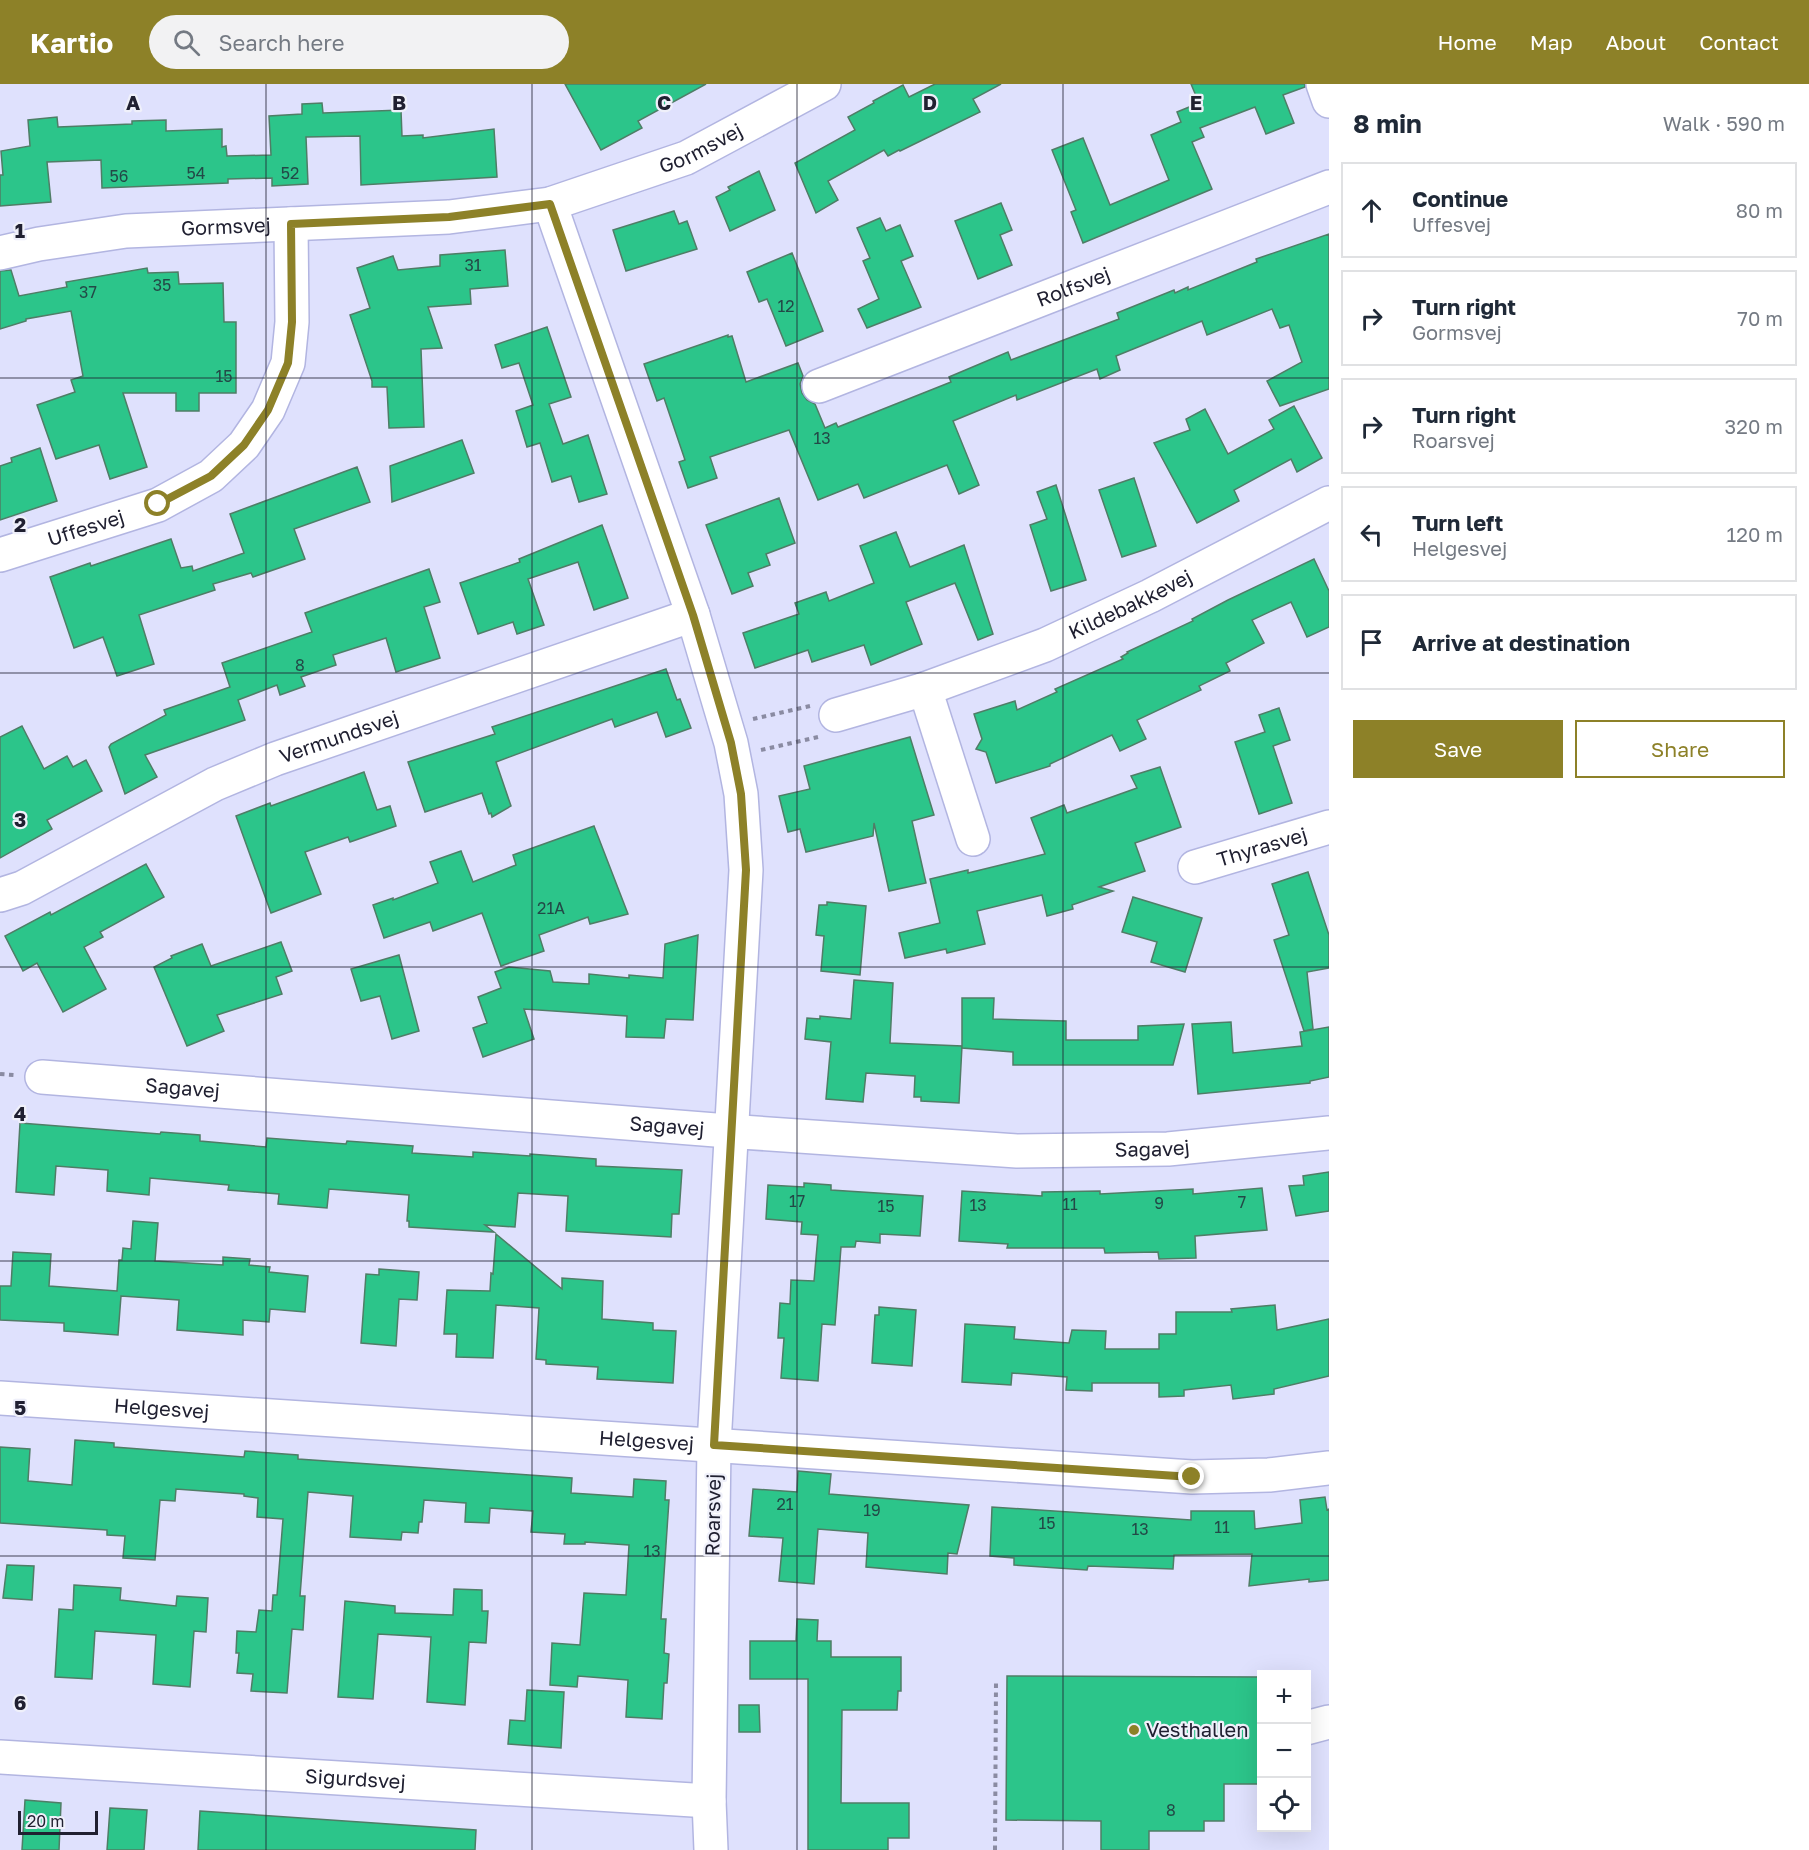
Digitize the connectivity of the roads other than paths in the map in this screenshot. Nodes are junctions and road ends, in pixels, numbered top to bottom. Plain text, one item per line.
1 (824, 84) edge
2 (1323, 84) edge
3 (1329, 101) edge
4 (1329, 186) edge
5 (550, 204) junction
6 (291, 224) junction
7 (0, 253) edge
8 (819, 386) dead end
9 (1329, 503) edge
10 (0, 555) edge
11 (693, 615) junction
12 (926, 689) junction
13 (836, 715) road end
14 (1329, 827) edge
15 (973, 839) dead end
16 (1195, 867) dead end
17 (0, 895) edge
18 (42, 1077) dead end
19 (730, 1131) junction
20 (1329, 1133) edge
21 (0, 1398) edge
22 (714, 1445) junction
23 (1329, 1468) edge
24 (1329, 1722) edge
25 (1311, 1727) edge
26 (0, 1756) edge
27 (708, 1801) junction
28 (711, 1850) edge

1 - 5 street, Gormsvej
2 - 3 street
4 - 8 street, Rolfsvej
5 - 6 street, Gormsvej
5 - 11 street, Roarsvej
6 - 7 street, Gormsvej
6 - 10 street, Uffesvej
9 - 12 street, Kildebakkevej
11 - 17 street, Vermundsvej
11 - 19 street, Roarsvej
12 - 13 street, Kildebakkevej
12 - 15 street
14 - 16 street, Thyrasvej
18 - 19 street, Sagavej
19 - 20 street, Sagavej
19 - 22 street, Roarsvej
21 - 22 street, Helgesvej
22 - 23 street, Helgesvej
22 - 27 street, Roarsvej
24 - 25 street
26 - 27 street, Sigurdsvej
27 - 28 street, Roarsvej

